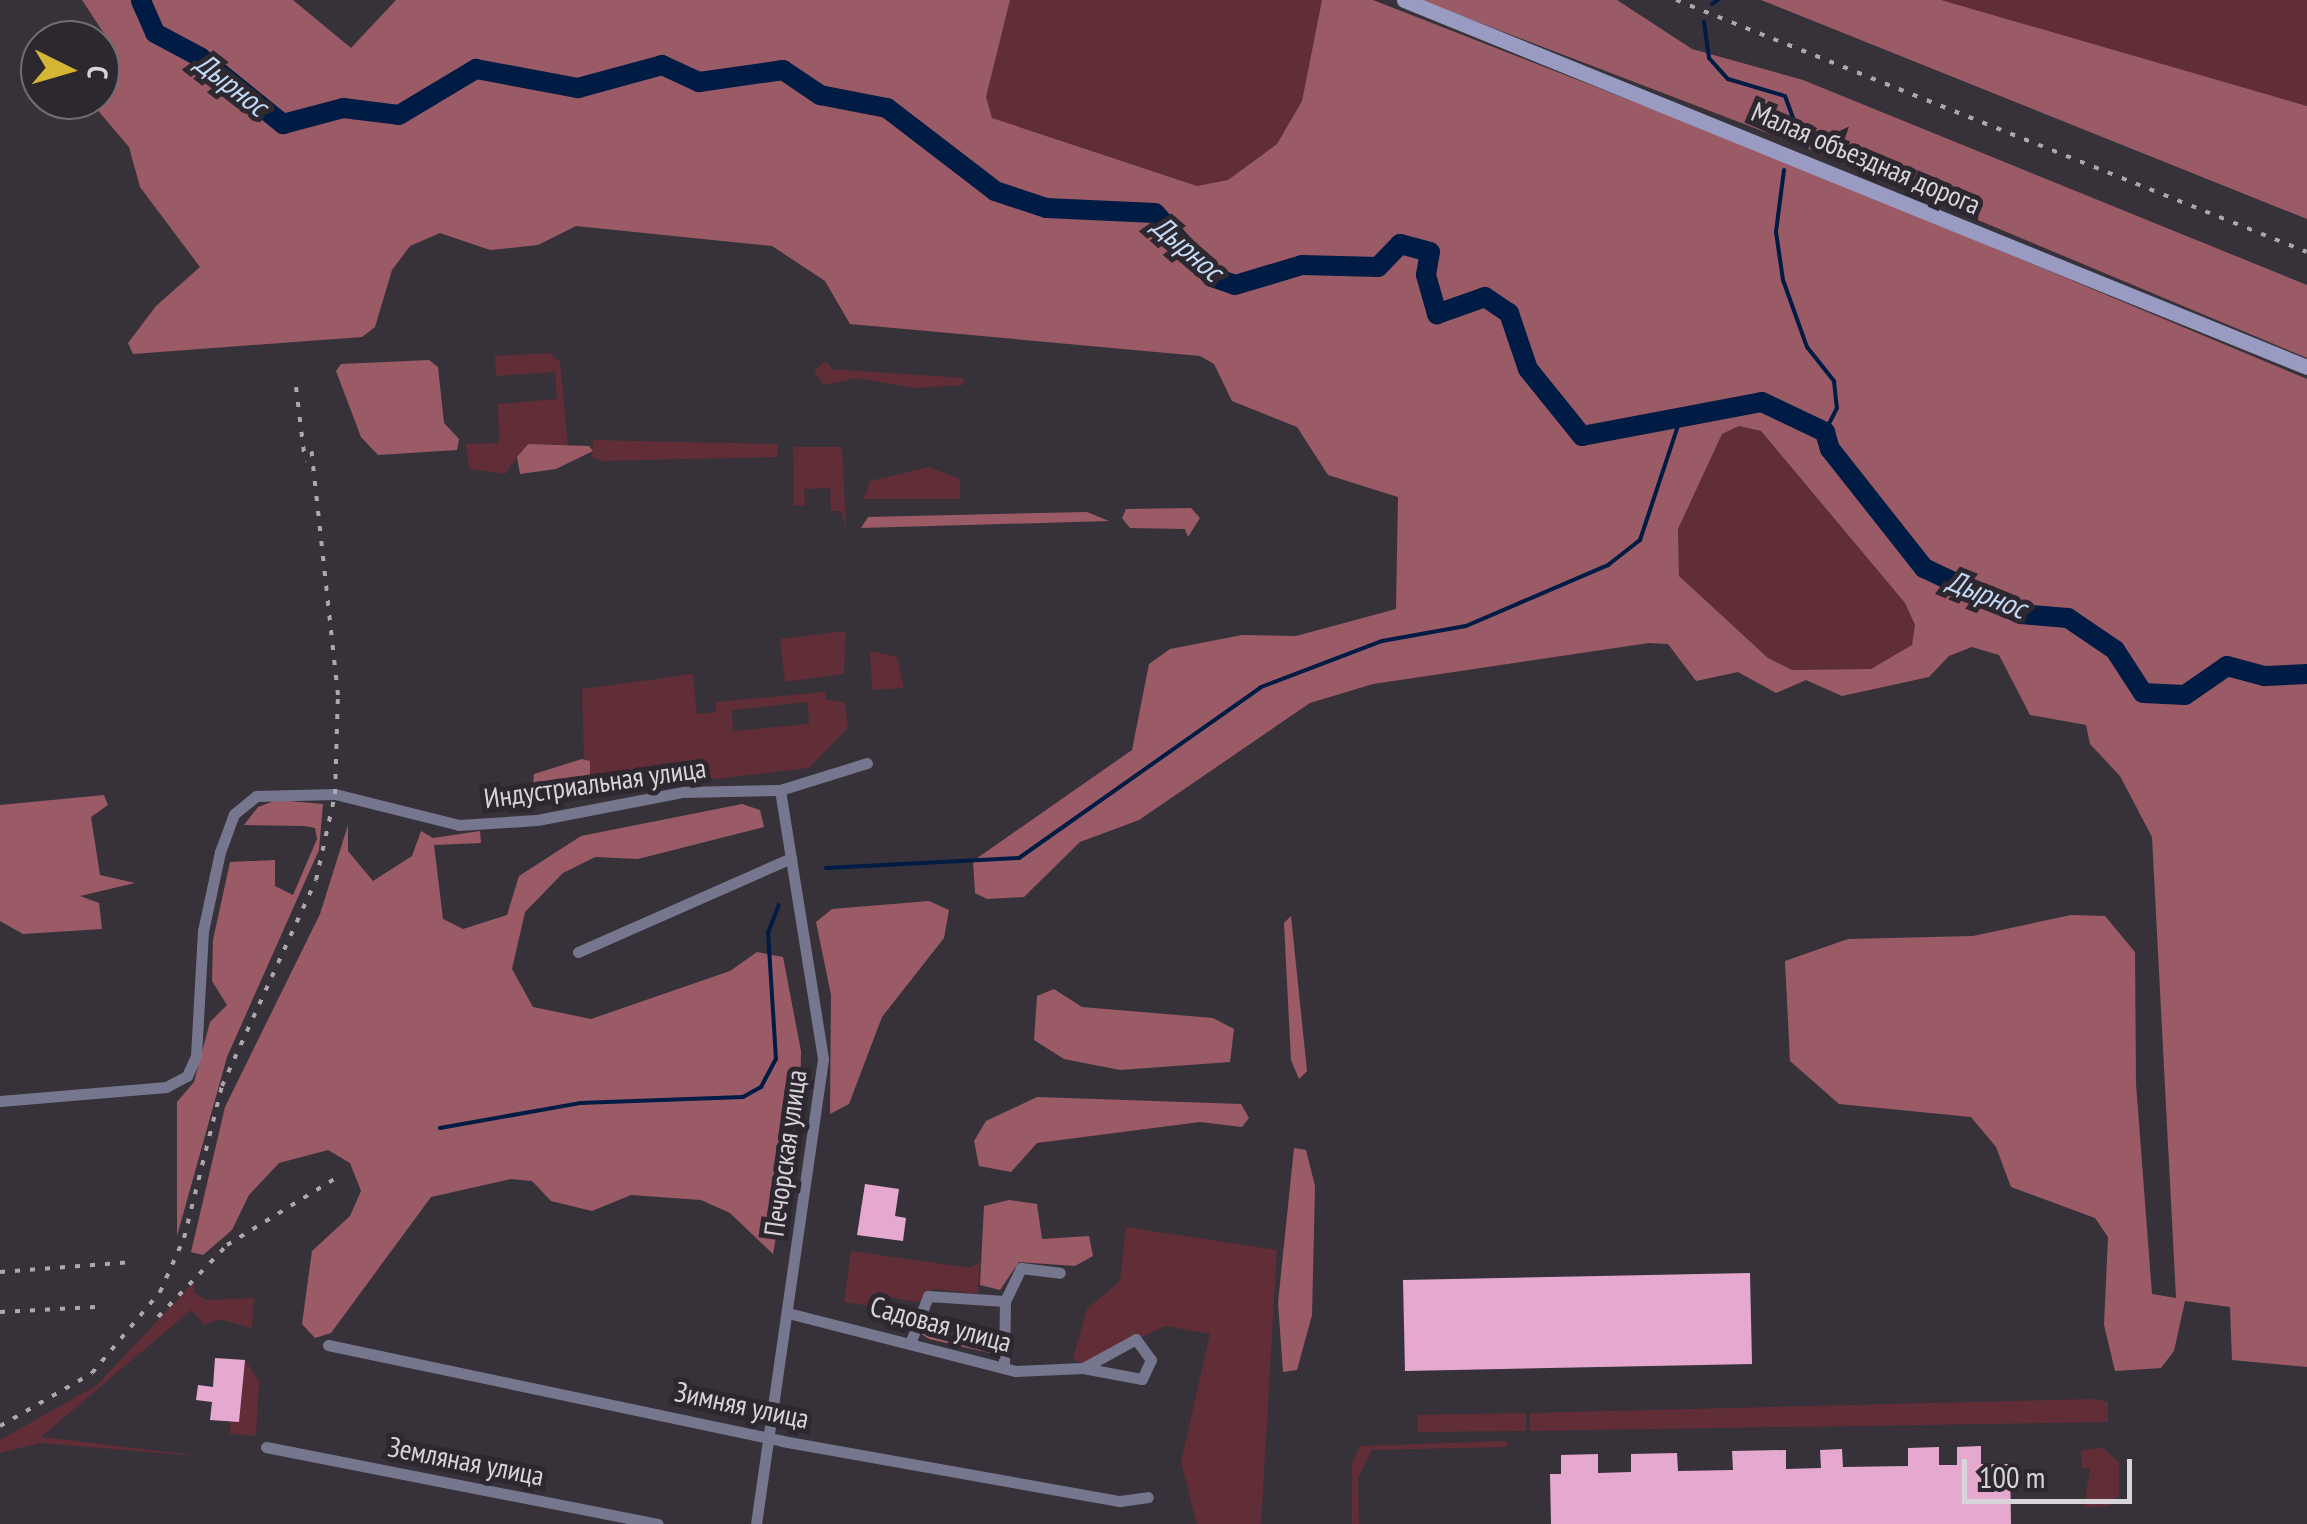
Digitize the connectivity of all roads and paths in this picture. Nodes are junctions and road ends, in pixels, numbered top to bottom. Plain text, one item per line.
1 (1404, 0) edge
2 (2307, 367) edge
3 (866, 763) dead end
4 (776, 789) junction
5 (791, 858) junction
6 (578, 952) dead end
7 (0, 1101) edge
8 (1060, 1273) dead end
9 (1006, 1301) junction
10 (788, 1312) junction
11 (911, 1341) junction
12 (328, 1345) dead end
13 (1004, 1368) junction
14 (1083, 1368) junction
15 (769, 1435) junction
16 (266, 1447) dead end
17 (1148, 1497) dead end
18 (658, 1524) edge
19 (756, 1524) edge

1 - 2 street, Малая объездная дорога
3 - 4 street
4 - 5 street, Печорская улица
4 - 7 street, Индустриальная улица
5 - 6 street
5 - 10 street, Печорская улица
8 - 9 street
9 - 11 street
9 - 13 street
10 - 11 street, Садовая улица
10 - 15 street, Печорская улица
11 - 13 street, Садовая улица
12 - 15 street, Зимняя улица
13 - 14 street, Садовая улица
14 - 14 street, Садовая улица
15 - 17 street, Зимняя улица
15 - 19 street, Печорская улица
16 - 18 street, Земляная улица

